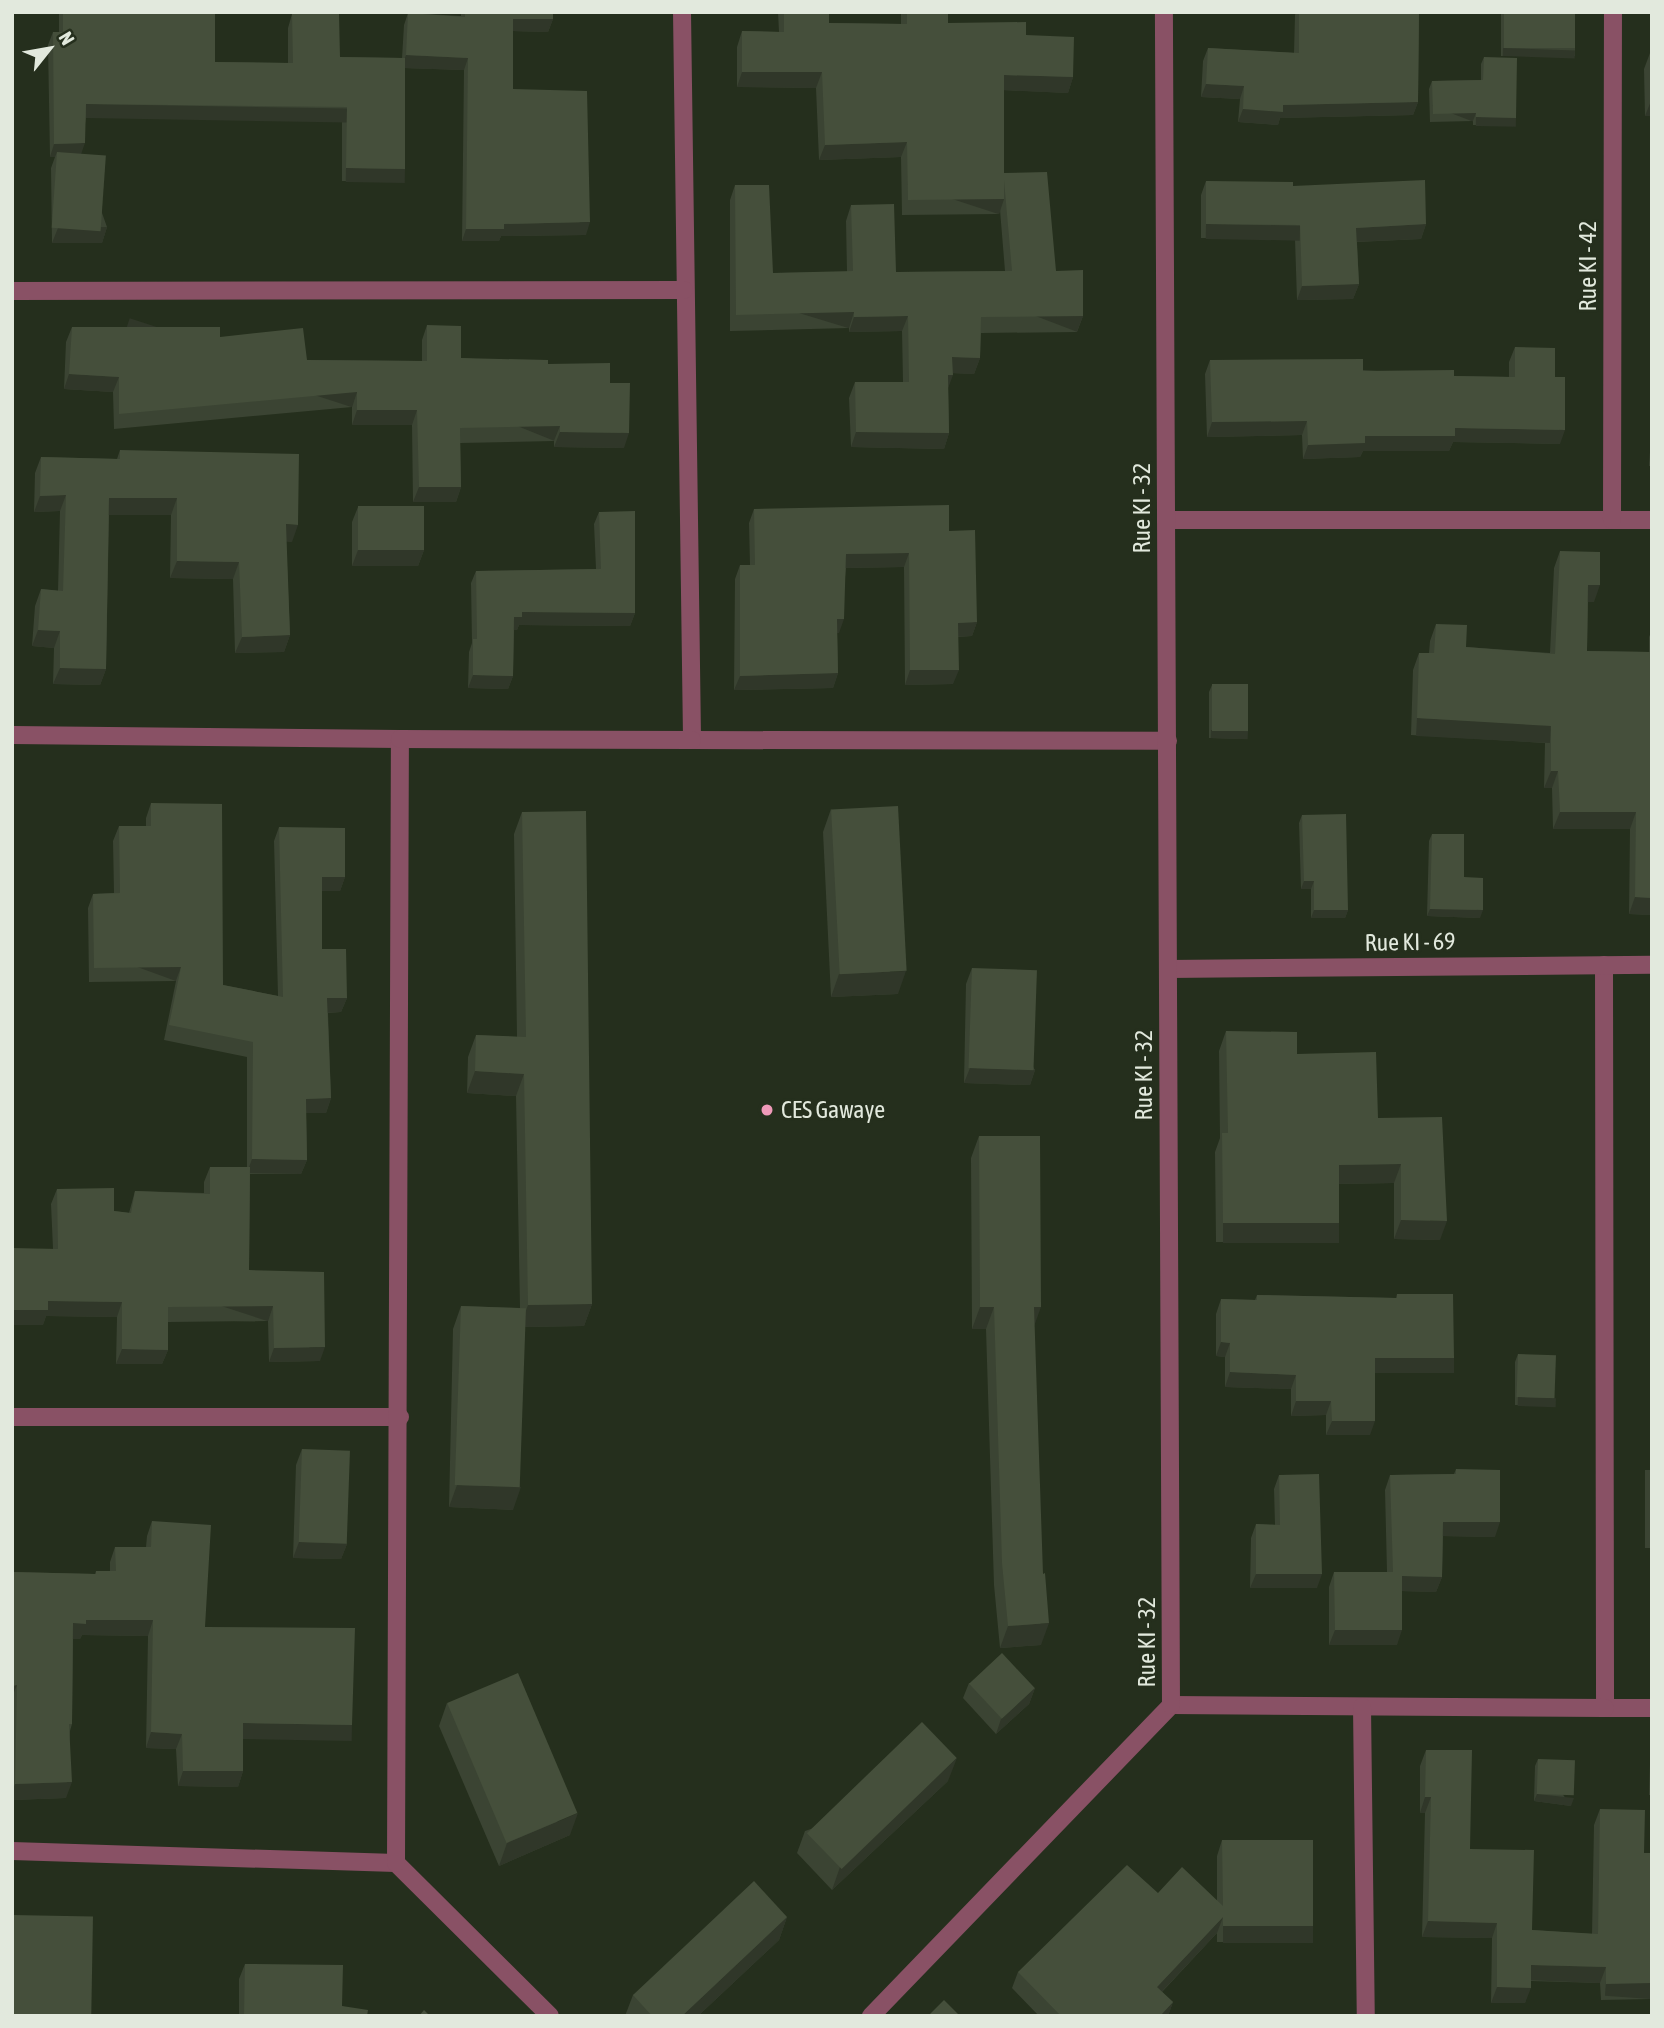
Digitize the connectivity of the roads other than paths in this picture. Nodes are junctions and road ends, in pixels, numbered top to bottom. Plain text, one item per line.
1 (682, 12) edge
2 (1164, 12) edge
3 (1613, 12) edge
4 (684, 290) junction
5 (12, 291) edge
6 (1166, 520) junction
7 (1612, 520) junction
8 (1652, 520) edge
9 (12, 735) edge
10 (400, 738) junction
11 (692, 740) junction
12 (1168, 741) junction
13 (1604, 965) junction
14 (1652, 965) edge
15 (1168, 969) junction
16 (12, 1417) edge
17 (400, 1417) junction
18 (1171, 1705) junction
19 (1362, 1707) junction
20 (1605, 1708) junction
21 (1652, 1708) edge
22 (12, 1851) edge
23 (396, 1863) junction
24 (550, 2016) edge
25 (871, 2016) edge
26 (1366, 2016) edge

1 - 4 street
2 - 6 street, Rue KI - 32
3 - 7 street, Rue KI - 42
4 - 5 street
4 - 11 street
6 - 7 street
6 - 12 street, Rue KI - 32
7 - 8 street
9 - 10 street
10 - 11 street
10 - 17 street
11 - 12 street
12 - 15 street, Rue KI - 32
13 - 14 street, Rue KI - 69
13 - 15 street, Rue KI - 69
13 - 20 street
15 - 18 street, Rue KI - 32
16 - 17 street
17 - 23 street
18 - 19 street
18 - 25 street, Rue KI - 32
19 - 20 street
19 - 26 street
20 - 21 street
22 - 23 street
23 - 24 street

